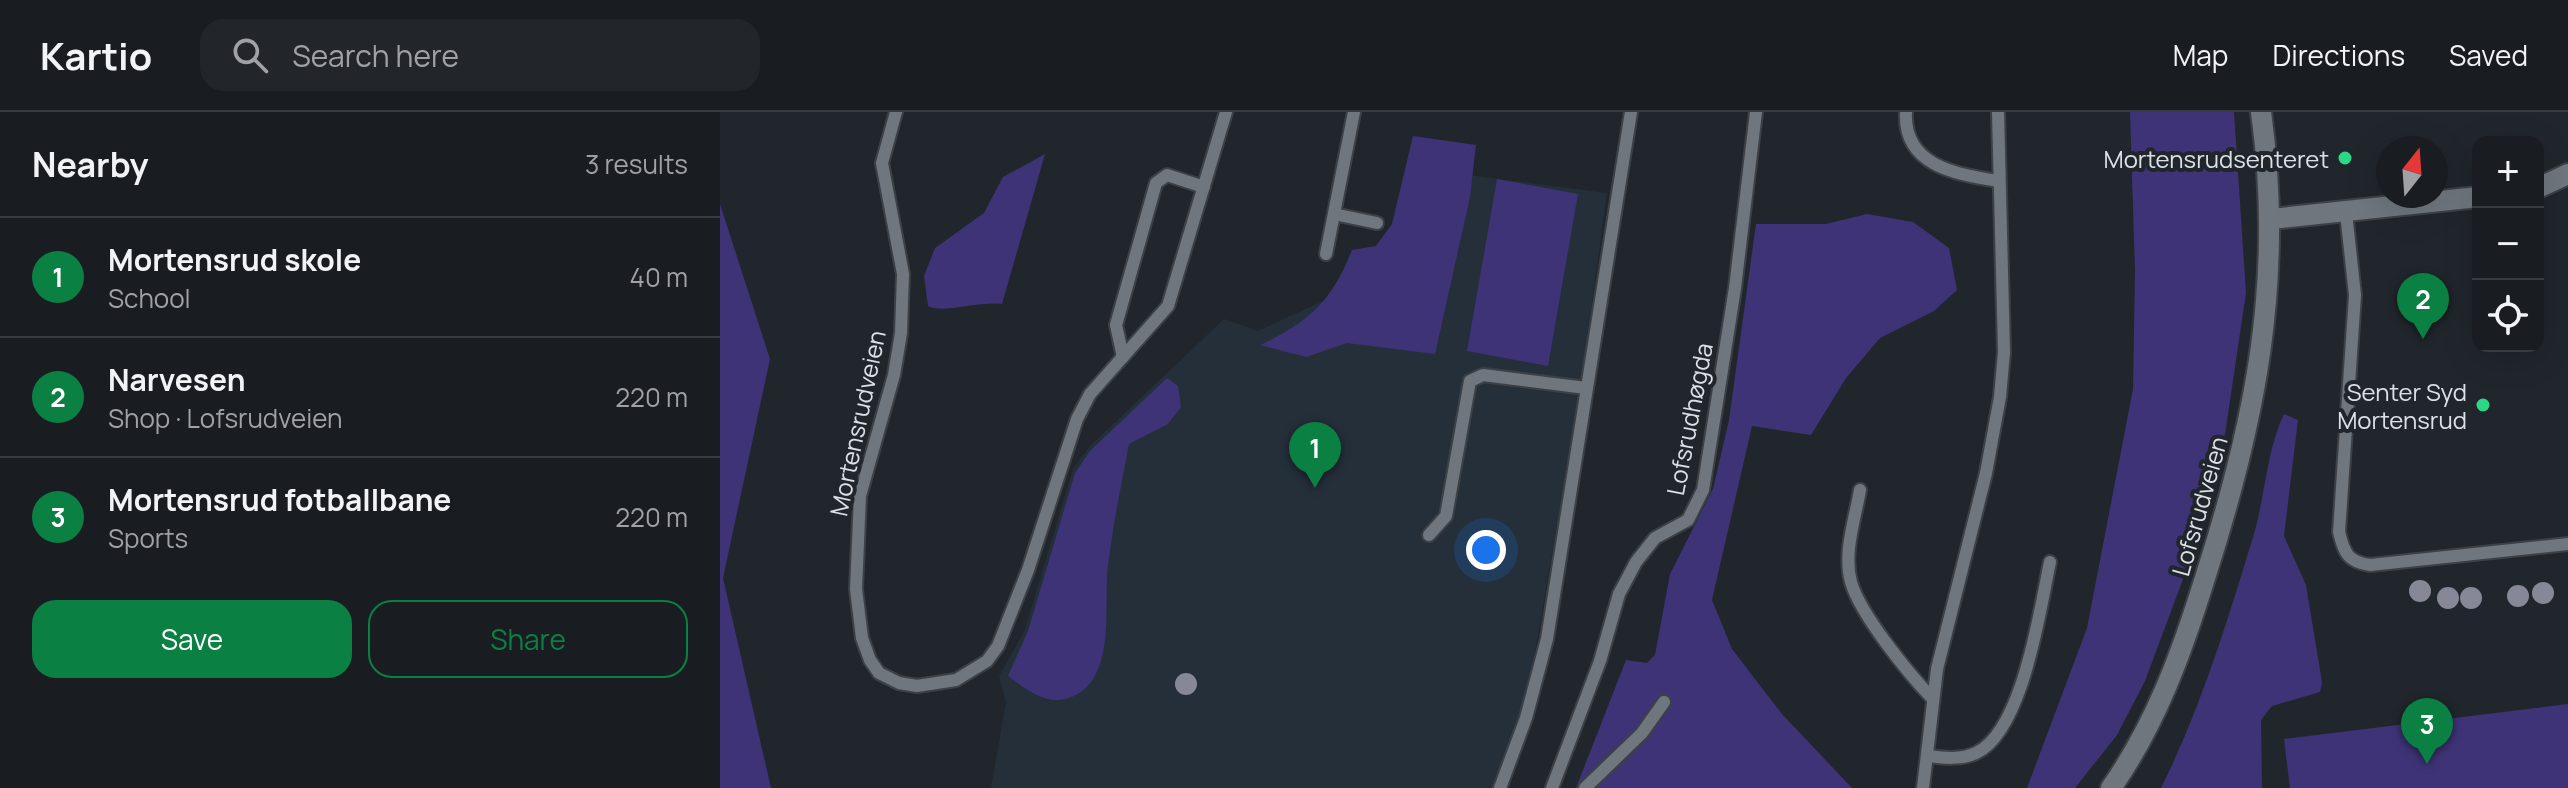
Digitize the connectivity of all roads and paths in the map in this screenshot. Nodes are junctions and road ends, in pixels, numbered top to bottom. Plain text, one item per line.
1 (896, 112) edge
2 (1226, 112) edge
3 (1354, 112) edge
4 (1631, 112) edge
5 (1756, 112) edge
6 (1906, 112) edge
7 (1998, 112) edge
8 (2261, 112) edge
9 (2568, 174) edge
10 (1998, 181) junction
11 (2544, 185) edge
12 (1204, 187) junction
13 (2472, 198) edge
14 (2346, 213) junction
15 (1334, 214) junction
16 (2271, 219) junction
17 (1377, 223) dead end
18 (1326, 254) dead end
19 (1123, 357) junction
20 (1586, 388) junction
21 (1860, 490) dead end
22 (1429, 535) dead end
23 (2568, 544) edge
24 (2050, 562) dead end
25 (1932, 698) junction
26 (1664, 702) dead end
27 (1928, 756) junction
28 (1500, 788) edge
29 (1552, 788) edge
30 (1585, 788) edge
31 (1923, 788) edge
32 (2111, 788) edge

1 - 19 lane, Mortensrudveien
2 - 12 lane, Mortensrudveien
3 - 15 lane
4 - 20 lane
5 - 29 lane, Lofsrudhøgda
6 - 10 lane
7 - 10 lane
8 - 16 street, Lofsrudveien
9 - 11 street
10 - 25 lane
12 - 19 lane, Mortensrudveien
12 - 19 lane
13 - 14 street
14 - 16 street
14 - 23 lane
15 - 17 lane
15 - 18 lane
16 - 32 street, Lofsrudveien
20 - 22 lane
20 - 28 lane
21 - 25 lane
24 - 27 lane
25 - 27 lane
26 - 30 lane
27 - 31 lane

